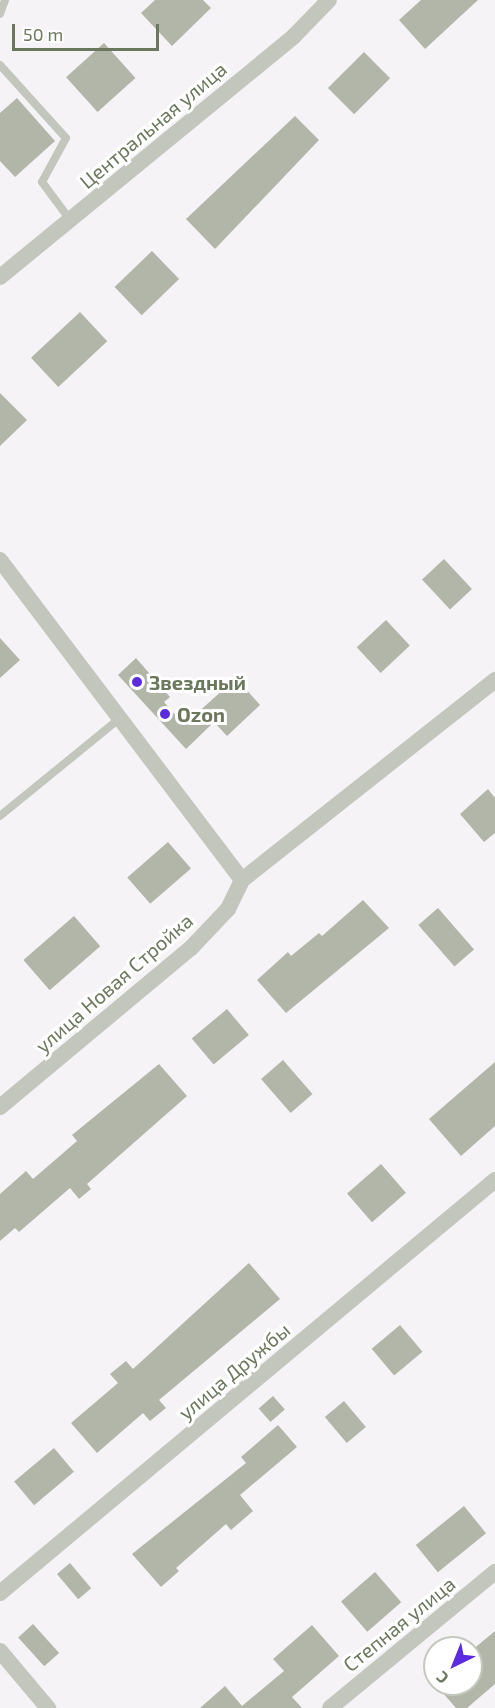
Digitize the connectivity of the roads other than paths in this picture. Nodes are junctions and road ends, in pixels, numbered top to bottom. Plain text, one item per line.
1 (5, 0) edge
2 (329, 0) edge
3 (0, 14) edge
4 (0, 64) edge
5 (72, 221) junction
6 (0, 277) edge
7 (3, 572) edge
8 (495, 680) edge
9 (119, 718) junction
10 (0, 816) edge
11 (242, 880) junction
12 (0, 1107) edge
13 (495, 1180) edge
14 (495, 1572) edge
15 (0, 1593) edge
16 (0, 1651) edge
17 (48, 1708) edge
18 (330, 1708) edge

1 - 3 lane
2 - 5 street, Центральная улица
4 - 5 lane
5 - 6 street, Центральная улица
7 - 9 street
8 - 11 street
9 - 10 lane
9 - 11 street
11 - 12 street, улица Новая Стройка
13 - 15 street, улица Дружбы
14 - 18 street, Степная улица
16 - 17 street

